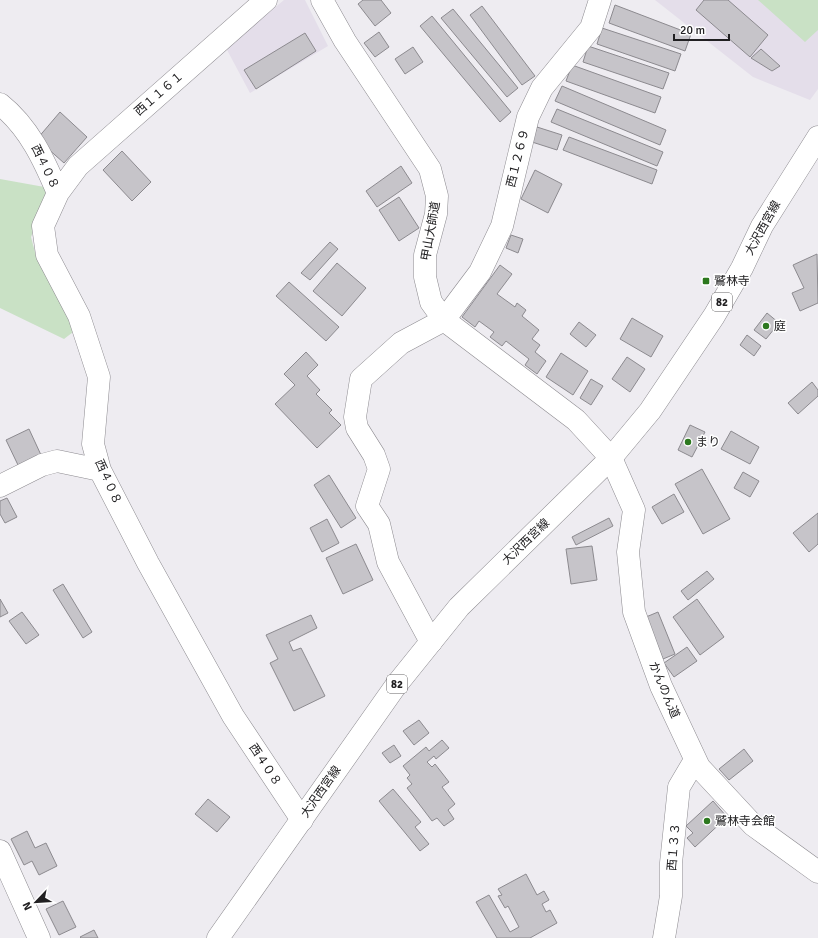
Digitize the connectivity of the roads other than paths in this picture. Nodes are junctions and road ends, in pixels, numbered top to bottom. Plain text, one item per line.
1 (266, 0) edge
2 (322, 0) edge
3 (600, 0) edge
4 (0, 104) edge
5 (818, 137) edge
6 (58, 193) junction
7 (444, 320) junction
8 (611, 458) junction
9 (100, 470) junction
10 (0, 486) edge
11 (431, 642) junction
12 (695, 760) junction
13 (302, 820) junction
14 (0, 852) edge
15 (818, 872) edge
16 (39, 938) edge
17 (218, 938) edge
18 (664, 938) edge

1 - 6 street, 西１１６１
2 - 7 street, 甲山大師道
3 - 7 street, 西１２６９
4 - 6 street, 西４０８
5 - 8 street, 大沢西宮線 / 82
6 - 9 street, 西４０８
7 - 8 street, 甲山大師道
7 - 11 street
8 - 11 street, 大沢西宮線 / 82
8 - 12 street, かんのん道
9 - 10 street
9 - 13 street, 西４０８
11 - 13 street, 大沢西宮線 / 82
12 - 15 street, かんのん道
12 - 18 street, 西１３３
13 - 17 street, 大沢西宮線 / 82
14 - 16 street

